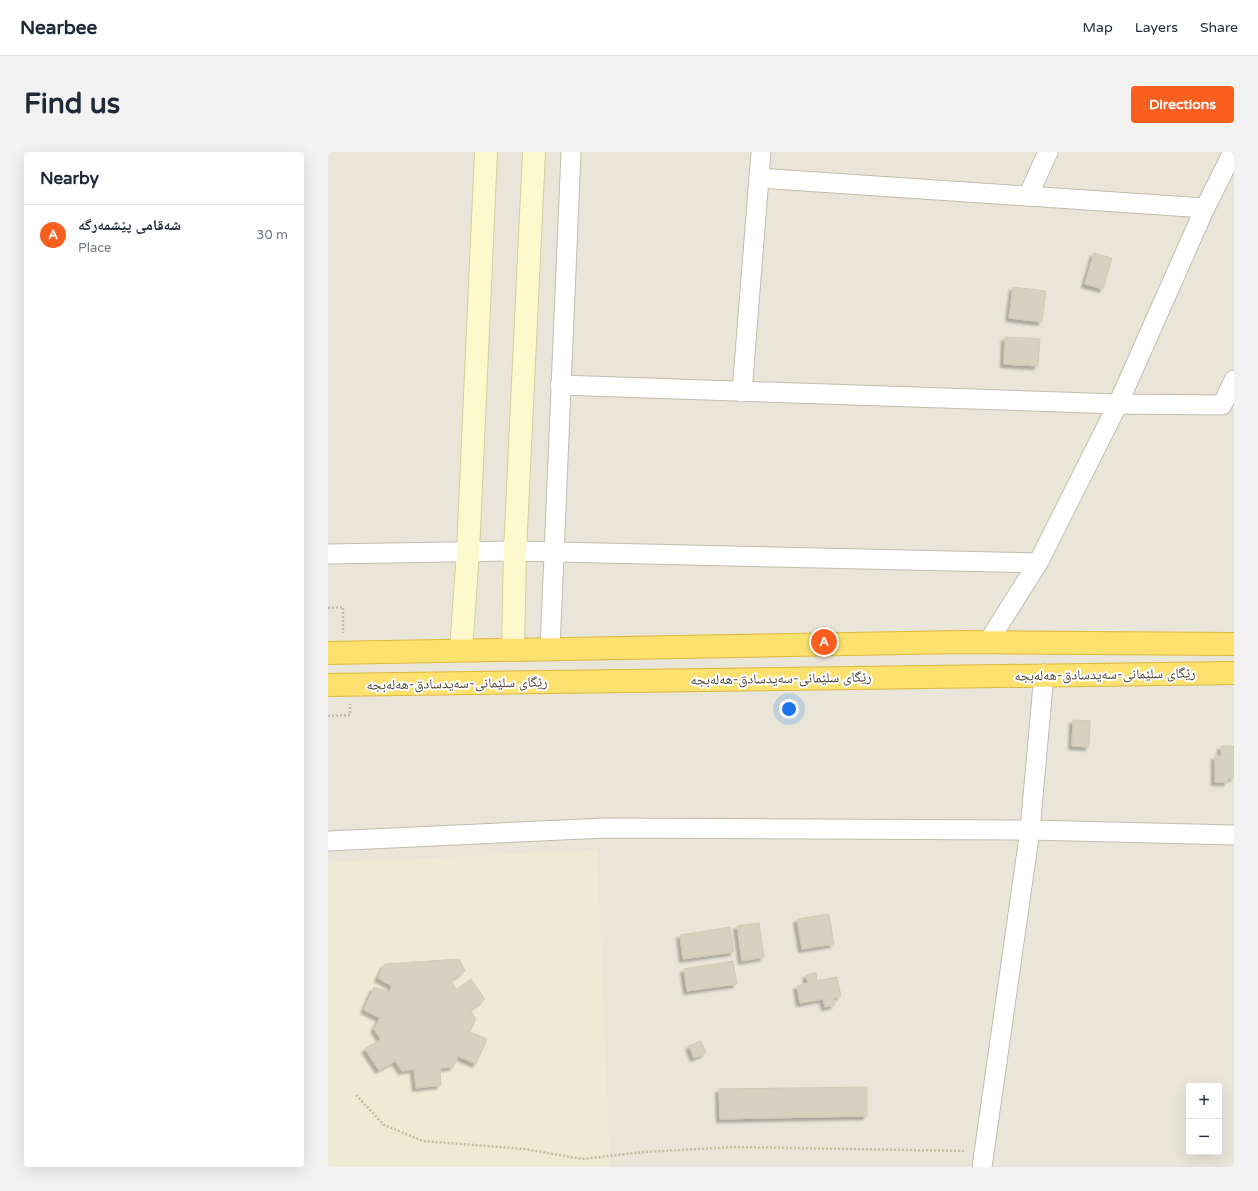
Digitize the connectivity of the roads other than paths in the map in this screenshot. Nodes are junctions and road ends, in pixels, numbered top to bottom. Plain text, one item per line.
1 (486, 152) edge
2 (534, 152) edge
3 (571, 152) edge
4 (761, 152) edge
5 (1048, 152) edge
6 (1233, 152) edge
7 (759, 178) junction
8 (1028, 196) junction
9 (1205, 208) junction
10 (1234, 380) edge
11 (560, 385) junction
12 (742, 392) junction
13 (1118, 404) junction
14 (515, 551) junction
15 (468, 552) junction
16 (554, 552) junction
17 (328, 554) edge
18 (1038, 563) junction
19 (962, 642) junction
20 (988, 642) junction
21 (1234, 644) edge
22 (513, 649) junction
23 (550, 649) junction
24 (461, 650) junction
25 (336, 652) edge
26 (1234, 673) edge
27 (1044, 674) junction
28 (961, 675) junction
29 (328, 686) edge
30 (1030, 830) junction
31 (1234, 835) edge
32 (328, 841) edge
33 (983, 1159) edge

1 - 15 street
2 - 14 street
3 - 11 street
4 - 7 street
5 - 8 street
6 - 9 street
7 - 8 street
7 - 12 street
8 - 9 street
9 - 13 street
10 - 13 street
11 - 12 street
11 - 16 street
12 - 13 street
13 - 18 street
14 - 15 street
14 - 16 street
14 - 22 street
15 - 17 street
15 - 24 street
16 - 18 street
16 - 23 street
18 - 20 street
19 - 20 highway, رێگای سلێمانی-سەیدسادق-هەلەبجە
19 - 23 highway, رێگای سلێمانی-سەیدسادق-هەلەبجە
19 - 28 highway
20 - 21 highway, رێگای سلێمانی-سەیدسادق-هەلەبجە
22 - 23 highway, رێگای سلێمانی-سەیدسادق-هەلەبجە
22 - 24 highway, رێگای سلێمانی-سەیدسادق-هەلەبجە
24 - 25 highway, رێگای سلێمانی-سەیدسادق-هەلەبجە
26 - 27 highway, رێگای سلێمانی-سەیدسادق-هەلەبجە
27 - 28 highway, رێگای سلێمانی-سەیدسادق-هەلەبجە
27 - 30 street
28 - 29 highway, رێگای سلێمانی-سەیدسادق-هەلەبجە
30 - 31 street
30 - 32 street
30 - 33 street

